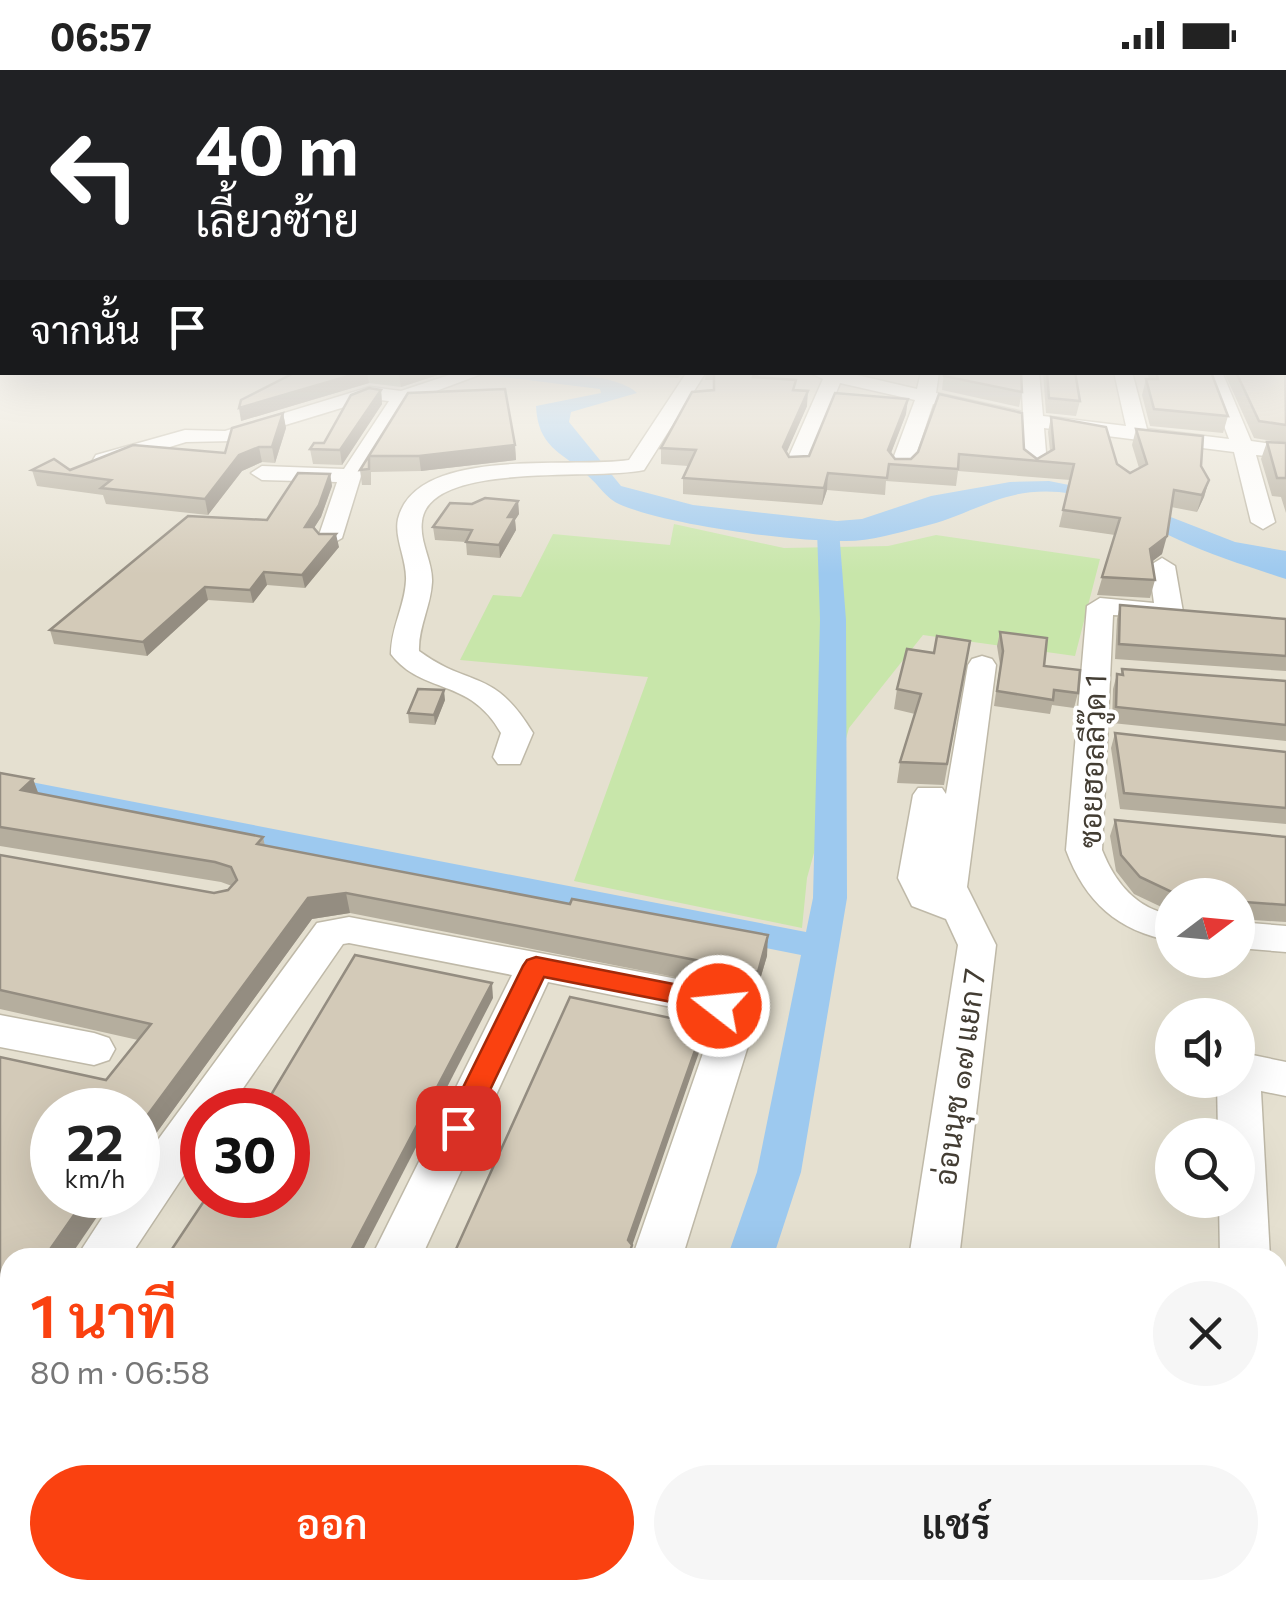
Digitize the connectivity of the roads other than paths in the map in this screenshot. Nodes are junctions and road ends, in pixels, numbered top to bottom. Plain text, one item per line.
1 (244, 431) edge
2 (379, 431) edge
3 (658, 431) edge
4 (806, 431) edge
5 (914, 431) edge
6 (1034, 431) edge
7 (1078, 431) edge
8 (1138, 431) edge
9 (1237, 431) edge
10 (1139, 436) junction
11 (1244, 448) junction
12 (1286, 452) edge
13 (1036, 464) edge
14 (796, 465) edge
15 (90, 467) edge
16 (901, 467) edge
17 (262, 473) dead end
18 (350, 476) junction
19 (1262, 522) dead end
20 (330, 538) edge
21 (1162, 566) dead end
22 (982, 666) dead end
23 (1094, 670) junction
24 (1132, 672) edge
25 (1090, 734) junction
26 (1127, 738) edge
27 (509, 757) dead end
28 (930, 796) dead end
29 (1086, 820) junction
30 (1123, 824) edge
31 (958, 910) junction
32 (1155, 927) edge
33 (1255, 936) edge
34 (1286, 939) edge
35 (536, 966) junction
36 (0, 1031) edge
37 (94, 1050) dead end
38 (1255, 1073) edge
39 (1286, 1080) edge
40 (219, 1088) edge
41 (1239, 1098) edge
42 (180, 1144) edge
43 (109, 1248) edge
44 (401, 1248) edge
45 (660, 1248) edge
46 (935, 1248) edge
47 (1245, 1248) edge

1 - 15 street
2 - 18 street
3 - 27 street
4 - 14 street
5 - 16 street
6 - 13 street
7 - 10 street
8 - 10 street
9 - 11 street
10 - 11 street
11 - 12 street
11 - 19 street
17 - 18 street
18 - 20 street
21 - 23 street, ซอยฮอลลีวู๊ด 1
22 - 31 street, อ่อนนุช ๑๗ แยก 7
23 - 24 street
23 - 25 street, ซอยฮอลลีวู๊ด 1
25 - 26 street
25 - 29 street, ซอยฮอลลีวู๊ด 1
28 - 31 street
29 - 30 street
29 - 32 street, ซอยฮอลลีวู๊ด 1
31 - 46 street, อ่อนนุช ๑๗ แยก 7
33 - 34 street
35 - 40 street
35 - 44 street
35 - 45 street
36 - 37 street
38 - 39 street
41 - 47 street
42 - 43 street

